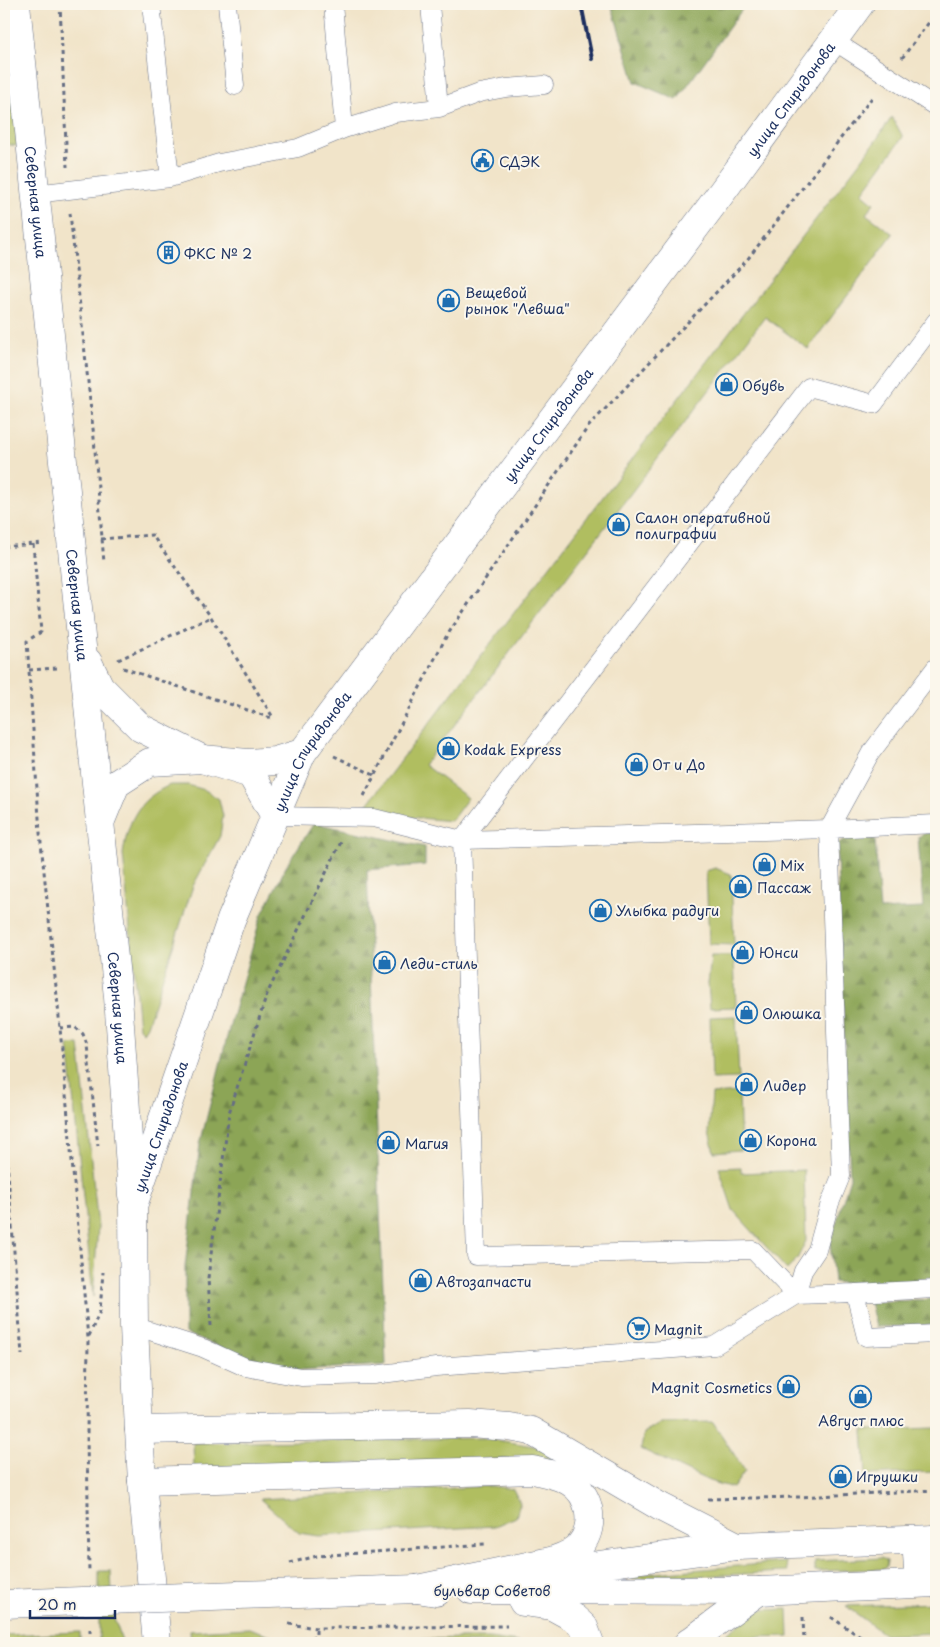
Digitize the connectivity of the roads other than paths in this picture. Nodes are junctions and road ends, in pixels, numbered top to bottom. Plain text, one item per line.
1 (16, 4) edge
2 (150, 4) edge
3 (226, 4) edge
4 (333, 4) edge
5 (430, 4) edge
6 (860, 4) edge
7 (834, 42) junction
8 (544, 85) dead end
9 (235, 86) dead end
10 (936, 107) edge
11 (439, 108) junction
12 (344, 130) junction
13 (170, 178) junction
14 (36, 194) junction
15 (936, 321) edge
16 (82, 646) junction
17 (936, 667) edge
18 (302, 753) junction
19 (202, 759) junction
20 (276, 816) junction
21 (100, 823) junction
22 (936, 824) edge
23 (829, 829) junction
24 (462, 840) junction
25 (133, 1206) junction
26 (936, 1289) edge
27 (855, 1294) junction
28 (796, 1295) junction
29 (134, 1326) junction
30 (936, 1334) edge
31 (139, 1430) junction
32 (142, 1481) junction
33 (935, 1539) edge
34 (737, 1546) junction
35 (936, 1583) edge
36 (417, 1589) junction
37 (759, 1591) junction
38 (4, 1604) edge
39 (157, 1643) edge
40 (590, 1643) edge
41 (688, 1643) edge

1 - 14 street, Северная улица
2 - 13 lane
3 - 9 lane
4 - 12 lane
5 - 11 lane
6 - 7 street, улица Спиридонова
7 - 10 lane
7 - 18 street, улица Спиридонова
8 - 11 lane
11 - 12 lane
12 - 13 lane
13 - 14 lane
14 - 16 street, Северная улица
15 - 24 lane
16 - 19 street
16 - 21 street, Северная улица
17 - 23 lane
18 - 19 street
18 - 20 street, улица Спиридонова
19 - 20 street
19 - 21 street
20 - 24 lane
20 - 25 street, улица Спиридонова
21 - 25 street, Северная улица
22 - 23 lane
23 - 24 lane
23 - 28 lane
24 - 28 lane
25 - 29 street, улица Спиридонова
26 - 27 lane
27 - 28 lane
27 - 30 lane
28 - 29 lane
29 - 31 street, улица Спиридонова
31 - 32 street, улица Спиридонова
31 - 34 street
32 - 36 street
32 - 39 street, улица Спиридонова
33 - 34 street, бульвар Советов
33 - 35 street, бульвар Советов
34 - 36 street, бульвар Советов
35 - 37 street, бульвар Советов
36 - 37 street, бульвар Советов
36 - 38 street, bridge
36 - 40 street
37 - 41 street

